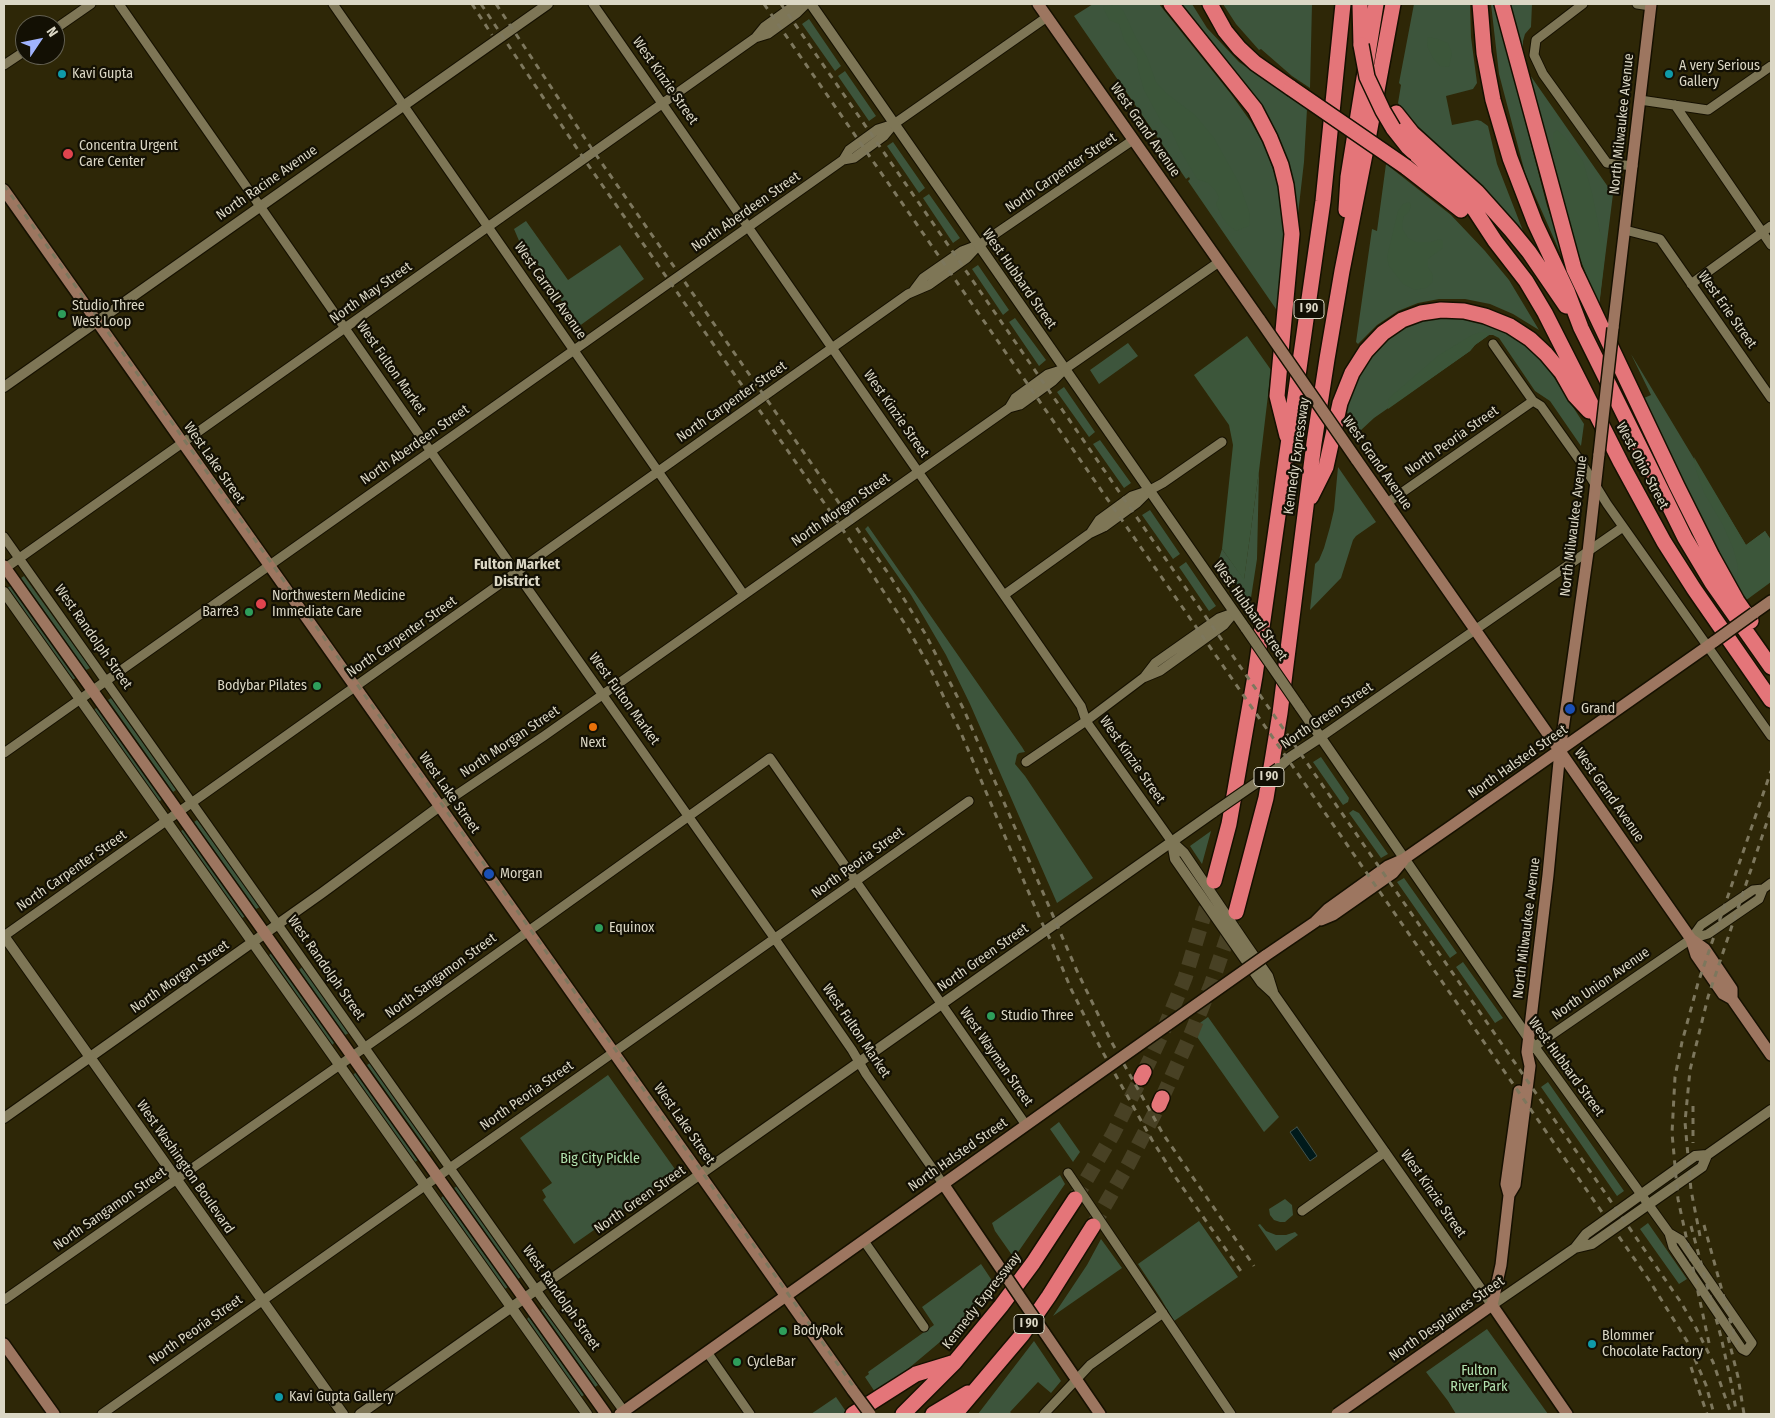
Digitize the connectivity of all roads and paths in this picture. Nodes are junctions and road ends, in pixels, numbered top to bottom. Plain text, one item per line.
1 (92, 4) edge
2 (119, 4) edge
3 (333, 4) edge
4 (548, 4) edge
5 (593, 4) edge
6 (802, 4) edge
7 (806, 4) edge
8 (811, 4) edge
9 (1038, 4) edge
10 (1171, 4) edge
11 (1210, 4) edge
12 (1343, 4) edge
13 (1360, 4) edge
14 (1376, 4) edge
15 (1392, 4) edge
16 (1480, 4) edge
17 (1502, 4) edge
18 (1583, 4) edge
19 (1637, 4) edge
20 (1651, 5) edge
21 (1047, 17) junction
22 (65, 23) edge
23 (755, 38) junction
24 (15, 58) edge
25 (4, 66) edge
26 (1771, 66) edge
27 (1640, 100) junction
28 (662, 104) junction
29 (403, 105) junction
30 (1675, 105) junction
31 (1394, 120) junction
32 (894, 124) junction
33 (1133, 140) junction
34 (1633, 166) junction
35 (4, 190) edge
36 (260, 205) junction
37 (1771, 226) edge
38 (488, 227) junction
39 (748, 227) junction
40 (1625, 230) junction
41 (1763, 232) junction
42 (1495, 242) junction
43 (979, 245) junction
44 (1771, 245) edge
45 (1219, 262) junction
46 (1342, 271) junction
47 (1691, 284) junction
48 (96, 322) junction
49 (345, 328) junction
50 (1581, 328) junction
51 (1493, 344) dead end
52 (832, 348) junction
53 (574, 350) junction
54 (1066, 369) junction
55 (4, 387) edge
56 (1771, 398) edge
57 (1533, 401) junction
58 (1604, 428) junction
59 (1222, 442) dead end
60 (1288, 443) junction
61 (182, 444) junction
62 (431, 451) junction
63 (659, 472) junction
64 (918, 472) junction
65 (1596, 485) junction
66 (1150, 490) junction
67 (1387, 503) junction
68 (1306, 508) junction
69 (1623, 527) junction
70 (4, 537) edge
71 (1588, 552) junction
72 (19, 559) junction
73 (269, 566) junction
74 (4, 568) edge
75 (516, 573) junction
76 (4, 592) edge
77 (744, 595) junction
78 (1004, 595) junction
79 (1771, 601) edge
80 (1234, 613) junction
81 (1476, 630) junction
82 (1711, 644) junction
83 (1771, 652) edge
84 (1771, 667) edge
85 (105, 681) junction
86 (355, 687) junction
87 (92, 690) junction
88 (602, 695) junction
89 (80, 699) junction
90 (1771, 700) edge
91 (1086, 721) junction
92 (1771, 736) edge
93 (1321, 737) junction
94 (1560, 751) junction
95 (4, 753) edge
96 (770, 758) joint
97 (1026, 762) dead end
98 (968, 801) dead end
99 (192, 804) junction
100 (440, 806) junction
101 (179, 812) junction
102 (688, 817) junction
103 (166, 822) junction
104 (1172, 842) junction
105 (1404, 859) junction
106 (856, 880) junction
107 (1214, 881) tunnel mouth
108 (1771, 883) edge
109 (1236, 912) tunnel mouth
110 (278, 924) junction
111 (528, 930) junction
112 (265, 933) junction
113 (4, 936) edge
114 (1691, 939) junction
115 (775, 940) junction
116 (253, 942) junction
117 (942, 1003) junction
118 (1530, 1046) junction
119 (365, 1047) junction
120 (614, 1051) junction
121 (1771, 1055) edge
122 (352, 1056) junction
123 (90, 1057) junction
124 (859, 1062) junction
125 (340, 1064) junction
126 (1771, 1110) edge
127 (4, 1118) edge
128 (1026, 1125) junction
129 (1385, 1152) junction
130 (1706, 1155) junction
131 (450, 1167) junction
132 (1068, 1173) dead end
133 (701, 1174) junction
134 (437, 1176) junction
135 (176, 1179) junction
136 (944, 1184) junction
137 (425, 1185) junction
138 (1642, 1194) junction
139 (1075, 1199) tunnel mouth
140 (1649, 1204) junction
141 (1302, 1211) dead end
142 (1093, 1226) tunnel mouth
143 (1669, 1233) junction
144 (864, 1241) junction
145 (1575, 1248) junction
146 (536, 1290) junction
147 (787, 1296) junction
148 (524, 1298) junction
149 (4, 1300) edge
150 (262, 1301) junction
151 (1492, 1305) junction
152 (512, 1307) junction
153 (1163, 1313) junction
154 (924, 1327) dead end
155 (4, 1344) edge
156 (706, 1352) junction
157 (954, 1363) junction
158 (1077, 1380) junction
159 (979, 1387) junction
160 (623, 1413) edge
161 (54, 1414) edge
162 (102, 1414) edge
163 (343, 1414) edge
164 (360, 1414) edge
165 (587, 1414) edge
166 (606, 1414) edge
167 (750, 1414) edge
168 (853, 1414) edge
169 (870, 1414) edge
170 (903, 1414) edge
171 (933, 1414) edge
172 (955, 1414) edge
173 (1044, 1414) edge
174 (1100, 1414) edge
175 (1232, 1414) edge
176 (1337, 1414) edge
177 (1567, 1414) edge

1 - 22 street
2 - 36 street, West Fulton Market
3 - 29 street, West Carroll Avenue
4 - 29 street, North Racine Avenue
5 - 28 street, West Kinzie Street
6 - 23 street, North May Street
7 - 23 street, North May Street
8 - 32 street, West Hubbard Street
9 - 21 main road, West Grand Avenue
10 - 60 highway
11 - 42 highway, bridge
12 - 60 highway, Kennedy Expressway / I 90
13 - 31 highway, bridge
14 - 46 highway, I 90
15 - 46 highway, Kennedy Expressway / I 90
16 - 50 highway
17 - 83 highway
18 - 34 street
19 - 20 street
20 - 27 main road, North Milwaukee Avenue
21 - 32 street, North Aberdeen Street
21 - 33 main road, West Grand Avenue
23 - 28 street, North May Street
24 - 25 street
26 - 30 street
27 - 30 street
27 - 34 main road, North Milwaukee Avenue
28 - 38 street, North May Street
28 - 39 street, West Kinzie Street
29 - 36 street, North Racine Avenue
29 - 38 street, West Carroll Avenue
30 - 41 street
31 - 42 highway
31 - 50 highway
32 - 39 street, North Aberdeen Street
32 - 43 street, West Hubbard Street
33 - 43 street, North Carpenter Street
33 - 45 main road, West Grand Avenue
34 - 40 main road, North Milwaukee Avenue
35 - 48 main road, West Lake Street
36 - 48 street, North Racine Avenue
36 - 49 street, West Fulton Market
37 - 41 street
38 - 49 street, North May Street
38 - 53 street, West Carroll Avenue
39 - 52 street, West Kinzie Street
39 - 53 street, North Aberdeen Street
40 - 47 street, West Erie Street
40 - 65 main road, North Milwaukee Avenue, bridge
41 - 44 street
41 - 47 street
42 - 58 highway, West Ohio Street
43 - 52 street, North Carpenter Street
43 - 54 street, West Hubbard Street
45 - 54 street, North Morgan Street
45 - 67 main road, West Grand Avenue, bridge
46 - 68 highway, Kennedy Expressway / I 90
47 - 56 street, West Erie Street
48 - 55 street, North Racine Avenue
48 - 61 main road, West Lake Street
49 - 61 street, North May Street
49 - 62 street, West Fulton Market
50 - 84 highway, West Ohio Street
51 - 57 street
52 - 63 street, North Carpenter Street
52 - 64 street, West Kinzie Street
53 - 62 street, North Aberdeen Street
53 - 63 street, West Carroll Avenue
54 - 64 street, North Morgan Street
54 - 66 street, West Hubbard Street
57 - 65 street
57 - 67 street, North Peoria Street
58 - 68 highway
58 - 90 highway, West Ohio Street
59 - 66 street
60 - 107 highway, Kennedy Expressway / I 90
61 - 72 street, North May Street
61 - 73 main road, West Lake Street
62 - 73 street, North Aberdeen Street
62 - 75 street, West Fulton Market
63 - 75 street, North Carpenter Street
63 - 77 street, West Carroll Avenue
64 - 77 street, North Morgan Street
64 - 78 street, West Kinzie Street
65 - 69 street
65 - 71 main road, North Milwaukee Avenue
66 - 78 street
66 - 80 street, West Hubbard Street
67 - 81 main road, West Grand Avenue
68 - 109 highway, Kennedy Expressway / I 90
69 - 71 street, North Green Street
69 - 82 street
70 - 72 street, West Randolph Street
71 - 81 street, North Green Street
71 - 94 main road, North Milwaukee Avenue
72 - 74 street, North May Street
72 - 85 street, West Randolph Street
73 - 85 street, North Aberdeen Street
73 - 86 main road, West Lake Street
74 - 87 main road, West Randolph Street
75 - 86 street, North Carpenter Street
75 - 88 street, West Fulton Market
76 - 89 street
77 - 88 street, North Morgan Street
78 - 91 street, West Kinzie Street
79 - 82 main road, North Halsted Street, bridge
80 - 91 street
80 - 93 street, West Hubbard Street, bridge
81 - 93 street, North Green Street
81 - 94 main road, West Grand Avenue
82 - 92 street
82 - 94 main road, North Halsted Street
85 - 87 street, North Aberdeen Street
85 - 99 street, West Randolph Street
86 - 99 street, North Carpenter Street
86 - 100 main road, West Lake Street
87 - 89 street, North Aberdeen Street
87 - 101 main road, West Randolph Street
88 - 100 street, North Morgan Street
88 - 102 street, West Fulton Market
89 - 95 street, North Aberdeen Street
89 - 103 street
91 - 97 street
91 - 104 street, West Kinzie Street
93 - 104 street, North Green Street, bridge
93 - 105 street, West Hubbard Street
94 - 105 main road, North Halsted Street
94 - 114 main road, West Grand Avenue
94 - 118 main road, North Milwaukee Avenue
96 - 102 street, North Sangamon Street
96 - 106 street, West Wayman Street
98 - 106 street, North Peoria Street
99 - 101 street, North Carpenter Street
99 - 110 street, West Randolph Street
100 - 110 street, North Morgan Street
100 - 111 main road, West Lake Street
101 - 103 street, North Carpenter Street
101 - 112 main road, West Randolph Street
102 - 111 street, North Sangamon Street
102 - 115 street, West Fulton Market
103 - 113 street, North Carpenter Street
103 - 116 street
104 - 117 street, North Green Street
104 - 129 street, West Kinzie Street
105 - 118 street, West Hubbard Street
105 - 128 main road, North Halsted Street, bridge
106 - 115 street, North Peoria Street
106 - 117 street, West Wayman Street
108 - 114 street, North Union Avenue
110 - 112 street, North Morgan Street
110 - 119 street, West Randolph Street
111 - 119 street, North Sangamon Street
111 - 120 main road, West Lake Street
112 - 116 street, North Morgan Street
112 - 122 main road, West Randolph Street
113 - 123 street, West Washington Boulevard
114 - 118 street, North Union Avenue
114 - 121 main road, West Grand Avenue
115 - 120 street, North Peoria Street
115 - 124 street, West Fulton Market
116 - 123 street, North Morgan Street
116 - 125 street
117 - 124 street, North Green Street
117 - 128 street, West Wayman Street
118 - 138 street, West Hubbard Street
118 - 151 main road, North Milwaukee Avenue
119 - 122 street, North Sangamon Street
119 - 131 street, West Randolph Street
120 - 131 street, North Peoria Street
120 - 133 main road, West Lake Street
122 - 125 street, North Sangamon Street
122 - 134 main road, West Randolph Street
123 - 127 street, North Morgan Street
123 - 135 street, West Washington Boulevard
124 - 133 street, North Green Street
124 - 136 street, West Fulton Market
125 - 135 street, North Sangamon Street
125 - 137 street
126 - 130 street, North Desplaines Street
128 - 136 main road, North Halsted Street
129 - 141 street
129 - 151 street, West Kinzie Street
130 - 138 street, North Desplaines Street
130 - 140 street, North Desplaines Street
131 - 134 street, North Peoria Street
131 - 146 street, West Randolph Street
132 - 153 street
133 - 146 street, North Green Street
133 - 147 main road, West Lake Street
134 - 137 street, North Peoria Street
134 - 148 main road, West Randolph Street
135 - 149 street, North Sangamon Street
135 - 150 street, West Washington Boulevard
136 - 144 main road, North Halsted Street
136 - 158 main road, West Fulton Market, bridge
137 - 150 street, North Peoria Street
137 - 152 street
138 - 140 street, West Hubbard Street
138 - 145 street, North Desplaines Street
139 - 157 highway, Kennedy Expressway / I 90
140 - 143 street, West Hubbard Street
140 - 145 street, North Desplaines Street
142 - 159 highway, I 90
143 - 143 street, West Hubbard Street
144 - 147 main road, North Halsted Street
144 - 154 street
145 - 151 street, North Desplaines Street
146 - 148 street, North Green Street
146 - 160 street, West Randolph Street
147 - 156 main road, North Halsted Street
147 - 169 main road, West Lake Street, bridge
148 - 152 street, North Green Street
148 - 166 main road, West Randolph Street
150 - 162 street, North Peoria Street
150 - 163 street, West Washington Boulevard
151 - 176 main road, North Desplaines Street, bridge
151 - 177 main road, West Kinzie Street
152 - 164 street, North Green Street
152 - 165 street
153 - 158 street
153 - 175 street
155 - 161 main road
156 - 160 main road, North Halsted Street
156 - 167 street
157 - 168 highway
157 - 170 highway, Kennedy Expressway / I 90
158 - 173 street
158 - 174 main road, West Fulton Market
159 - 171 highway
159 - 172 highway, I 90

